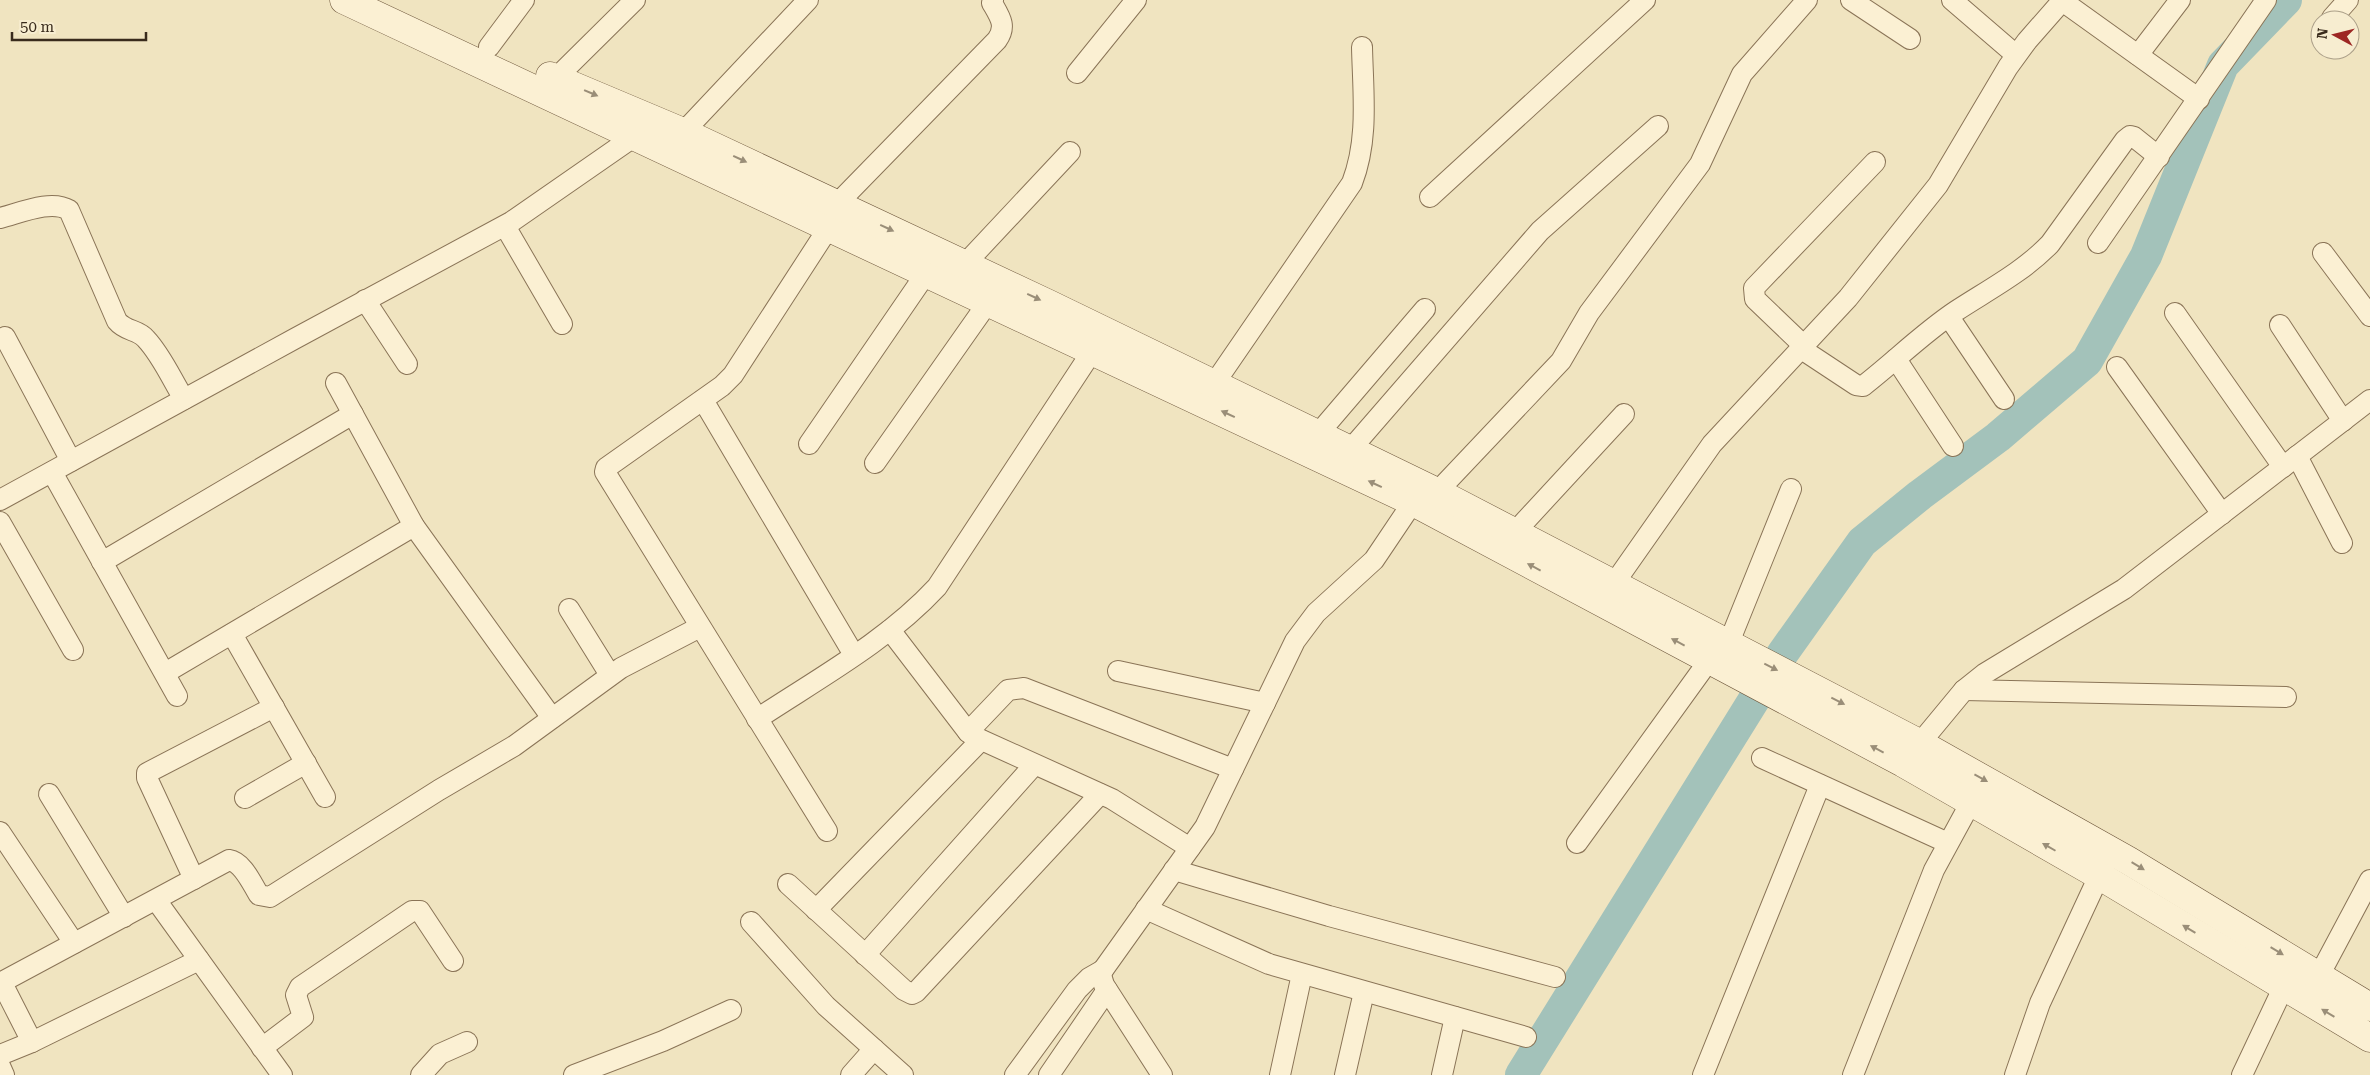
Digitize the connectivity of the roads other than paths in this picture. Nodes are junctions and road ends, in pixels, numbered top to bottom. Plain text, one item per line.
1 (344, 0) edge
2 (388, 0) edge
3 (524, 0) edge
4 (635, 0) edge
5 (808, 0) edge
6 (993, 0) edge
7 (1136, 0) edge
8 (1645, 0) edge
9 (1807, 0) edge
10 (1852, 0) edge
11 (1952, 0) edge
12 (2062, 0) edge
13 (2180, 0) edge
14 (2266, 0) edge
15 (2348, 0) edge
16 (2339, 10) edge
17 (1910, 39) dead end
18 (489, 47) junction
19 (1362, 47) dead end
20 (2016, 55) junction
21 (2138, 55) junction
22 (1077, 73) dead end
23 (549, 85) junction
24 (2199, 99) junction
25 (1658, 126) dead end
26 (635, 136) junction
27 (675, 141) junction
28 (1070, 152) dead end
29 (2159, 157) junction
30 (1875, 162) dead end
31 (1430, 196) dead end
32 (833, 215) junction
33 (0, 218) edge
34 (505, 226) junction
35 (2098, 243) dead end
36 (2323, 253) dead end
37 (964, 264) junction
38 (927, 272) junction
39 (366, 300) junction
40 (989, 301) junction
41 (1425, 309) dead end
42 (2175, 313) dead end
43 (2370, 316) edge
44 (1949, 317) junction
45 (562, 324) dead end
46 (2280, 325) dead end
47 (5, 337) dead end
48 (1801, 347) junction
49 (1093, 350) junction
50 (1896, 359) junction
51 (407, 364) dead end
52 (2117, 367) dead end
53 (336, 383) dead end
54 (1214, 384) junction
55 (184, 399) junction
56 (2004, 399) dead end
57 (703, 400) junction
58 (2370, 400) edge
59 (353, 414) junction
60 (1624, 414) dead end
61 (2343, 421) junction
62 (1318, 434) junction
63 (809, 444) dead end
64 (1953, 446) dead end
65 (1350, 450) junction
66 (71, 461) junction
67 (2290, 461) junction
68 (875, 463) dead end
69 (52, 472) junction
70 (1792, 489) dead end
71 (1425, 497) junction
72 (0, 500) edge
73 (2222, 514) junction
74 (0, 522) edge
75 (414, 526) junction
76 (1514, 533) junction
77 (2342, 543) dead end
78 (102, 562) junction
79 (1614, 585) junction
80 (569, 609) dead end
81 (700, 627) junction
82 (890, 630) junction
83 (232, 634) junction
84 (73, 650) dead end
85 (854, 654) junction
86 (1731, 658) junction
87 (1118, 671) dead end
88 (165, 674) junction
89 (610, 675) junction
90 (1964, 690) junction
91 (178, 696) dead end
92 (2286, 697) dead end
93 (1265, 703) junction
94 (274, 707) junction
95 (552, 718) junction
96 (757, 719) junction
97 (974, 736) junction
98 (1911, 753) junction
99 (1762, 758) dead end
100 (306, 764) junction
101 (1034, 765) junction
102 (1233, 768) junction
103 (1820, 785) junction
104 (49, 794) dead end
105 (1100, 794) junction
106 (245, 798) dead end
107 (325, 798) dead end
108 (1971, 802) junction
109 (827, 831) dead end
110 (0, 832) edge
111 (1577, 843) dead end
112 (1948, 843) junction
113 (1190, 848) junction
114 (2110, 850) junction
115 (1174, 870) junction
116 (2100, 876) junction
117 (194, 879) junction
118 (2370, 880) edge
119 (788, 884) dead end
120 (156, 900) junction
121 (1146, 909) junction
122 (816, 910) junction
123 (124, 917) junction
124 (751, 922) dead end
125 (2242, 929) junction
126 (74, 943) junction
127 (2226, 952) junction
128 (865, 955) junction
129 (199, 960) junction
130 (453, 961) dead end
131 (1104, 970) junction
132 (1302, 974) junction
133 (2319, 976) junction
134 (1555, 977) dead end
135 (1, 983) edge
136 (1107, 990) junction
137 (1364, 992) junction
138 (2295, 993) junction
139 (2370, 1007) edge
140 (731, 1010) dead end
141 (1455, 1017) junction
142 (1526, 1037) dead end
143 (2370, 1038) edge
144 (32, 1042) junction
145 (467, 1042) dead end
146 (262, 1048) junction
147 (874, 1049) junction
148 (0, 1055) edge
149 (0, 1066) edge
150 (4, 1075) edge
151 (282, 1075) edge
152 (421, 1075) edge
153 (574, 1075) edge
154 (851, 1075) edge
155 (903, 1075) edge
156 (1015, 1075) edge
157 (1050, 1075) edge
158 (1162, 1075) edge
159 (1280, 1075) edge
160 (1345, 1075) edge
161 (1442, 1075) edge
162 (1703, 1075) edge
163 (1853, 1075) edge
164 (2016, 1075) edge
165 (2242, 1075) edge

1 - 23 main road
2 - 18 main road
3 - 18 street
4 - 23 street
5 - 27 street
6 - 32 street
7 - 22 street
8 - 31 street
9 - 71 street
10 - 17 street
11 - 20 street
12 - 20 street
12 - 21 street
13 - 21 street
14 - 24 street
15 - 16 street
18 - 23 main road
19 - 54 street
20 - 48 street
21 - 24 street
23 - 26 main road
23 -> 27 main road
24 - 29 street
25 - 65 street
26 - 27 main road
26 - 34 street
27 - 32 main road
28 - 37 street
29 - 35 street
29 - 44 street
30 - 48 street
32 -> 37 main road
32 - 38 main road
32 - 57 street
33 - 55 street
34 - 39 street
34 - 45 street
36 - 43 street
37 -> 54 main road
38 - 40 main road
38 - 63 street
39 - 51 street
39 - 55 street
40 - 49 main road
40 - 68 street
41 - 62 street
42 - 67 street
44 - 50 street
44 - 56 street
46 - 61 street
47 - 66 street
48 - 50 street
48 - 79 street
71 -> 49 main road
49 - 82 street
50 - 64 street
52 - 73 street
53 - 59 street
54 - 62 main road
55 - 66 street
57 - 81 street
57 - 85 street
58 - 61 street
59 - 75 street
59 - 78 street
60 - 76 street
61 - 67 street
62 - 65 main road
65 - 71 main road
66 - 69 street
67 - 73 street
67 - 77 street
69 - 72 street
69 - 78 street
70 - 86 street
71 - 76 main road
86 -> 71 main road
71 - 93 street
73 - 90 street
74 - 84 street
75 - 83 street
75 - 95 street
76 - 79 main road
78 - 88 street
79 - 86 main road
80 - 89 street
81 - 89 street
81 - 96 street
82 - 85 street
82 - 97 street
83 - 88 street
83 - 94 street
85 - 96 street
86 - 98 main road
86 - 111 street
87 - 93 street
88 - 91 street
89 - 95 street
90 - 92 street
90 - 98 street
93 - 102 street
94 - 100 street
94 - 117 street
95 - 117 street
96 - 109 street
97 - 101 street
97 - 102 street
97 - 122 street
98 - 108 main road
98 -> 114 main road
99 - 103 street
100 - 106 street
100 - 107 street
101 - 105 street
101 - 128 street
102 - 113 street
103 - 112 street
103 - 162 street
104 - 123 street
105 - 113 street
105 - 128 street
108 - 112 street
116 -> 108 main road
110 - 126 street
112 - 163 street
113 - 115 street
114 - 116 street
114 -> 125 main road
115 - 121 street
115 - 134 street
127 -> 116 main road
116 - 164 street
117 - 120 street
118 - 133 street
119 - 122 street
120 - 123 street
120 - 129 street
121 - 131 street
121 - 132 street
122 - 128 street
123 - 126 street
124 - 147 street
125 - 127 main road
125 -> 133 main road
126 - 135 street
127 - 138 main road
129 - 144 street
129 - 146 street
130 - 146 street
131 - 136 street
131 - 156 street
132 - 137 street
132 - 159 street
133 - 138 street
133 - 139 main road
135 - 144 street
136 - 157 street
136 - 158 street
137 - 141 street
137 - 160 street
143 -> 138 main road
138 - 165 street
140 - 153 street
141 - 142 street
141 - 161 street
144 - 148 street
145 - 152 street
146 - 151 street
147 - 154 street
147 - 155 street
149 - 150 street

